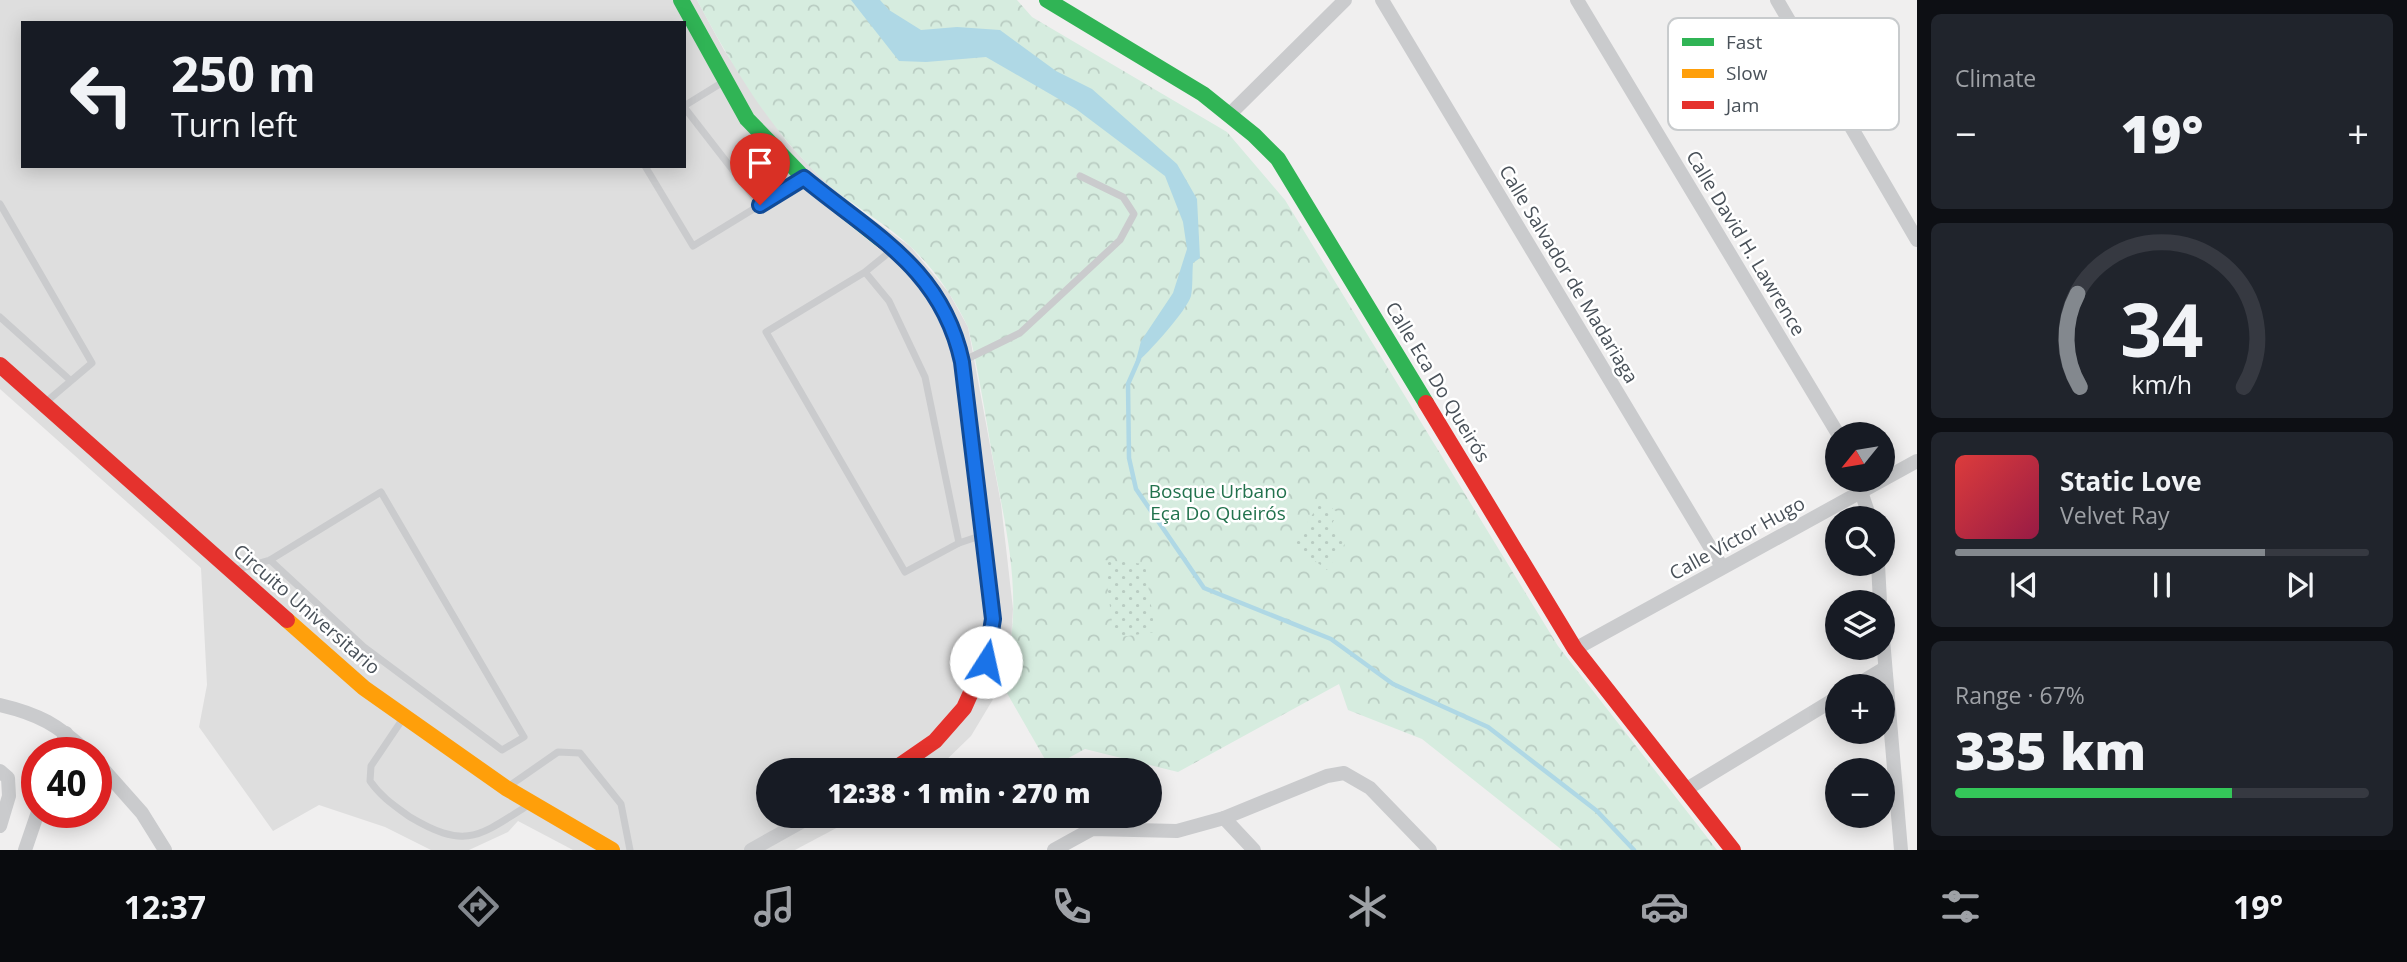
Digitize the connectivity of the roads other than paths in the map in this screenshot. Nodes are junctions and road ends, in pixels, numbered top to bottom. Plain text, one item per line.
1 (681, 0) edge
2 (1047, 0) edge
3 (1345, 0) edge
4 (1382, 0) edge
5 (1577, 0) edge
6 (1777, 0) edge
7 (1788, 18) edge
8 (723, 82) junction
9 (686, 106) edge
10 (686, 110) edge
11 (1231, 113) junction
12 (1853, 130) edge
13 (646, 168) edge
14 (1080, 176) dead end
15 (804, 178) junction
16 (0, 204) edge
17 (760, 205) junction
18 (1917, 240) edge
19 (892, 250) junction
20 (865, 272) junction
21 (0, 317) edge
22 (962, 362) junction
23 (0, 365) edge
24 (70, 380) junction
25 (43, 404) junction
26 (1831, 422) edge
27 (1917, 461) edge
28 (1895, 471) edge
29 (1850, 492) edge
30 (984, 535) junction
31 (959, 543) junction
32 (270, 559) junction
33 (1722, 567) junction
34 (232, 571) junction
35 (1575, 649) junction
36 (1884, 660) edge
37 (1885, 668) junction
38 (1875, 674) edge
39 (0, 705) edge
40 (1825, 705) edge
41 (404, 716) junction
42 (66, 733) junction
43 (65, 737) edge
44 (70, 737) edge
45 (913, 758) edge
46 (0, 771) edge
47 (112, 779) edge
48 (506, 788) junction
49 (1685, 790) junction
50 (531, 804) junction
51 (1224, 818) junction
52 (0, 826) edge
53 (33, 828) edge
54 (790, 828) edge
55 (25, 850) edge
56 (165, 850) edge
57 (612, 850) edge
58 (630, 850) edge
59 (751, 850) edge
60 (1054, 850) edge
61 (1254, 850) edge
62 (1430, 850) edge
63 (1733, 850) edge
64 (1901, 850) edge

1 - 8 street
2 - 11 street, Calle Eca Do Queirós
3 - 11 street
4 - 33 street, Calle Salvador de Madariaga
5 - 26 street, Calle David H. Lawrence
6 - 7 street
8 - 9 lane
8 - 15 street
10 - 17 lane
11 - 35 street, Calle Eca Do Queirós
12 - 18 street
13 - 17 lane
14 - 22 lane
15 - 17 lane
15 - 19 street
16 - 24 lane
19 - 20 lane
19 - 22 street
20 - 31 lane
20 - 31 lane
21 - 24 lane
22 - 30 street
23 - 25 street, Circuito Universitario
24 - 25 lane
25 - 34 street, Circuito Universitario
27 - 28 street, Calle Víctor Hugo
29 - 33 street, Calle Víctor Hugo
30 - 31 lane
30 - 45 street
32 - 32 lane
32 - 34 lane
33 - 35 street, Calle Víctor Hugo
34 - 41 street, Circuito Universitario
35 - 49 street, Calle Eca Do Queirós
36 - 37 street
37 - 38 street
37 - 64 street
39 - 42 street
40 - 49 street
41 - 48 street, Circuito Universitario
41 - 50 lane
42 - 43 street
42 - 44 street
46 - 52 street
47 - 56 street
48 - 50 street, Circuito Universitario
48 - 58 lane
49 - 63 street, Calle Eca Do Queirós
50 - 57 street, Circuito Universitario
51 - 60 street
51 - 61 street
51 - 62 street
53 - 55 street
54 - 59 street

